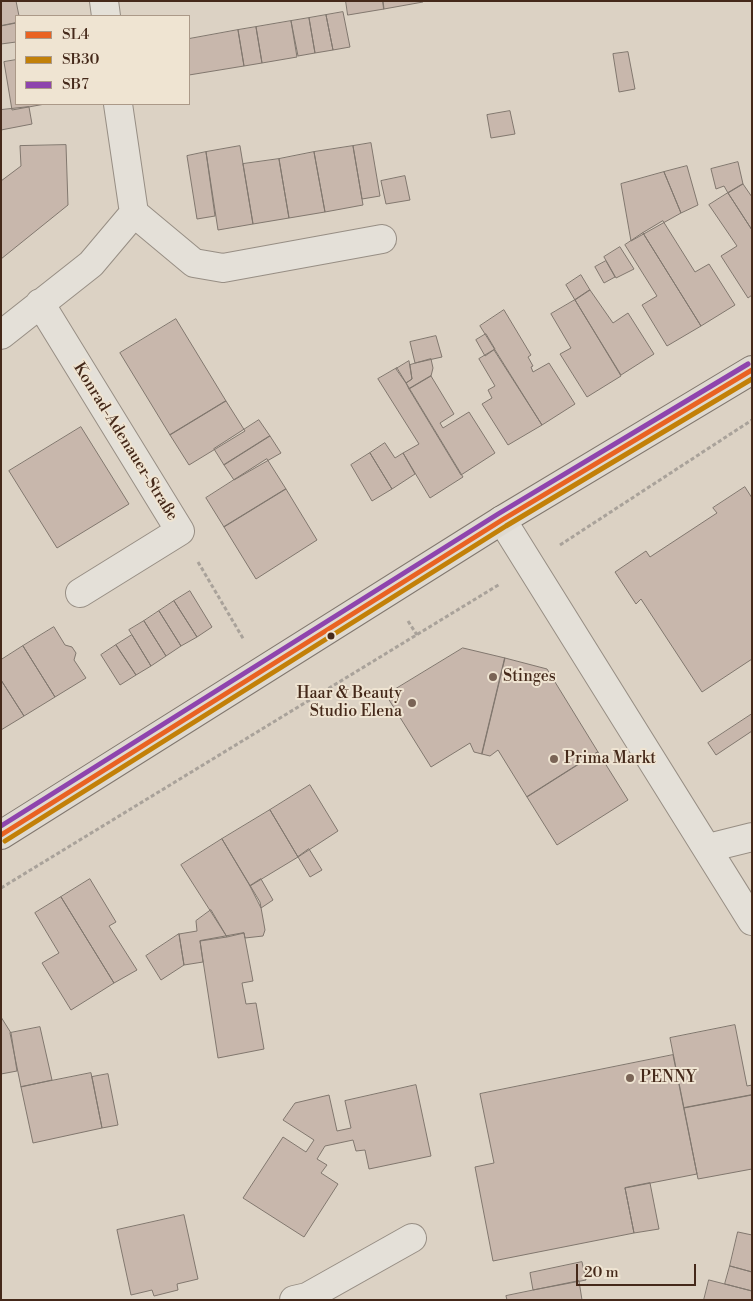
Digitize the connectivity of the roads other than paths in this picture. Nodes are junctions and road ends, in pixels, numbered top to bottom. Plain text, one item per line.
1 (104, 1) edge
2 (106, 15) edge
3 (118, 105) edge
4 (134, 213) junction
5 (382, 239) dead end
6 (40, 304) junction
7 (1, 335) edge
8 (752, 370) edge
9 (502, 520) junction
10 (80, 593) dead end
11 (1, 835) edge
12 (752, 837) edge
13 (708, 848) junction
14 (752, 921) edge
15 (412, 1238) dead end
16 (294, 1300) edge

1 - 2 street
3 - 4 street
4 - 5 street
4 - 6 street
6 - 7 street
6 - 10 street, Konrad-Adenauer-Straße
8 - 9 main road
9 - 11 main road
9 - 13 street
12 - 13 street
13 - 14 street
15 - 16 street

